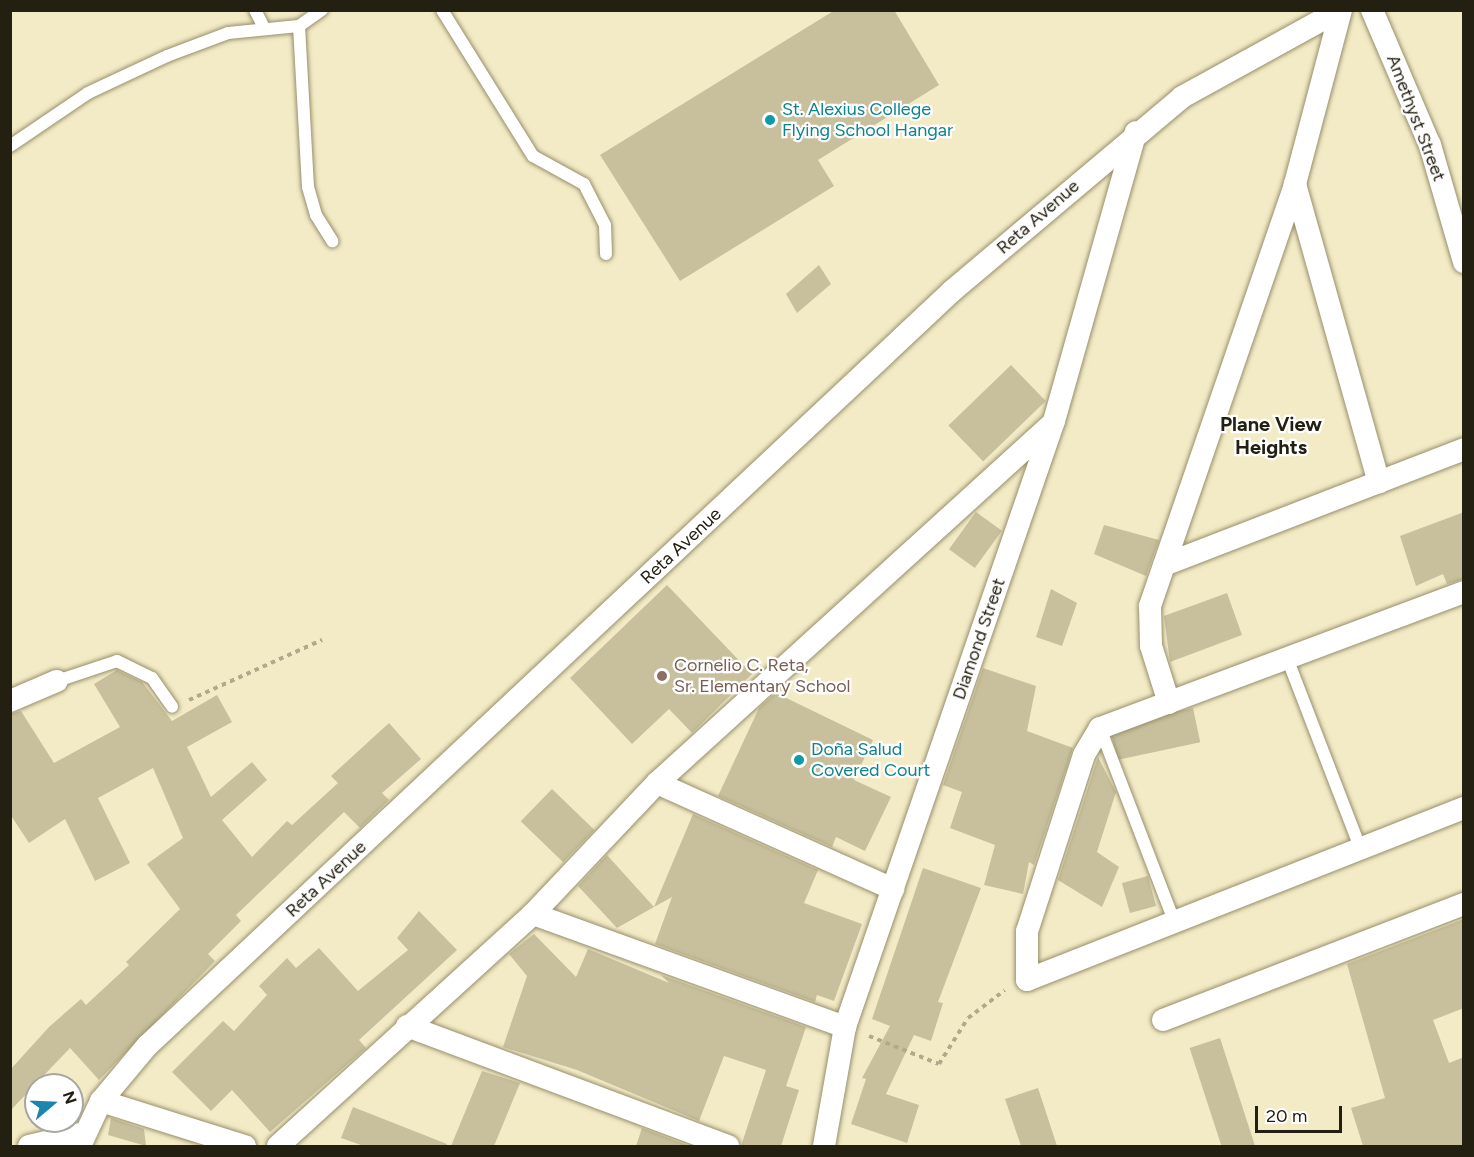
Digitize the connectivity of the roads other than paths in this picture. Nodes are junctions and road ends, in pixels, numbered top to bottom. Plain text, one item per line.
1 (255, 10) edge
2 (442, 10) edge
3 (1340, 10) edge
4 (1372, 10) edge
5 (320, 14) edge
6 (299, 26) junction
7 (264, 28) junction
8 (1136, 132) junction
9 (10, 146) edge
10 (1295, 184) junction
11 (332, 241) dead end
12 (606, 255) dead end
13 (1464, 262) edge
14 (1054, 421) junction
15 (1464, 449) edge
16 (1379, 482) junction
17 (1164, 565) junction
18 (1464, 592) edge
19 (1287, 658) junction
20 (57, 681) joint
21 (10, 701) edge
22 (1169, 703) junction
23 (172, 707) road end
24 (1100, 728) junction
25 (657, 783) junction
26 (1464, 808) edge
27 (1361, 850) junction
28 (893, 889) junction
29 (1464, 904) edge
30 (533, 914) junction
31 (1174, 921) junction
32 (1163, 1020) dead end
33 (407, 1026) junction
34 (845, 1027) junction
35 (101, 1101) junction
36 (82, 1140) edge
37 (29, 1146) edge
38 (245, 1146) edge
39 (278, 1146) edge
40 (728, 1146) edge
41 (824, 1146) edge

1 - 7 lane
2 - 12 lane
3 - 8 street, Reta Avenue
3 - 10 street
4 - 13 street, Amethyst Street
5 - 6 lane
6 - 7 lane
6 - 11 lane
7 - 9 lane
8 - 14 street, Diamond Street
8 - 35 street, Reta Avenue
10 - 16 street
10 - 17 street
14 - 25 street
14 - 28 street, Diamond Street
15 - 16 street
16 - 17 street
17 - 22 street
18 - 19 street
19 - 22 street
19 - 27 lane
20 - 21 street
20 - 23 lane
22 - 24 street
24 - 31 lane
24 - 31 street
25 - 28 street
25 - 30 street
26 - 27 street
27 - 31 street
28 - 34 street, Diamond Street
29 - 32 street
30 - 33 street
30 - 34 street
33 - 39 street
33 - 40 street
34 - 41 street, Diamond Street
35 - 36 street, Reta Avenue
35 - 38 street
36 - 37 street

